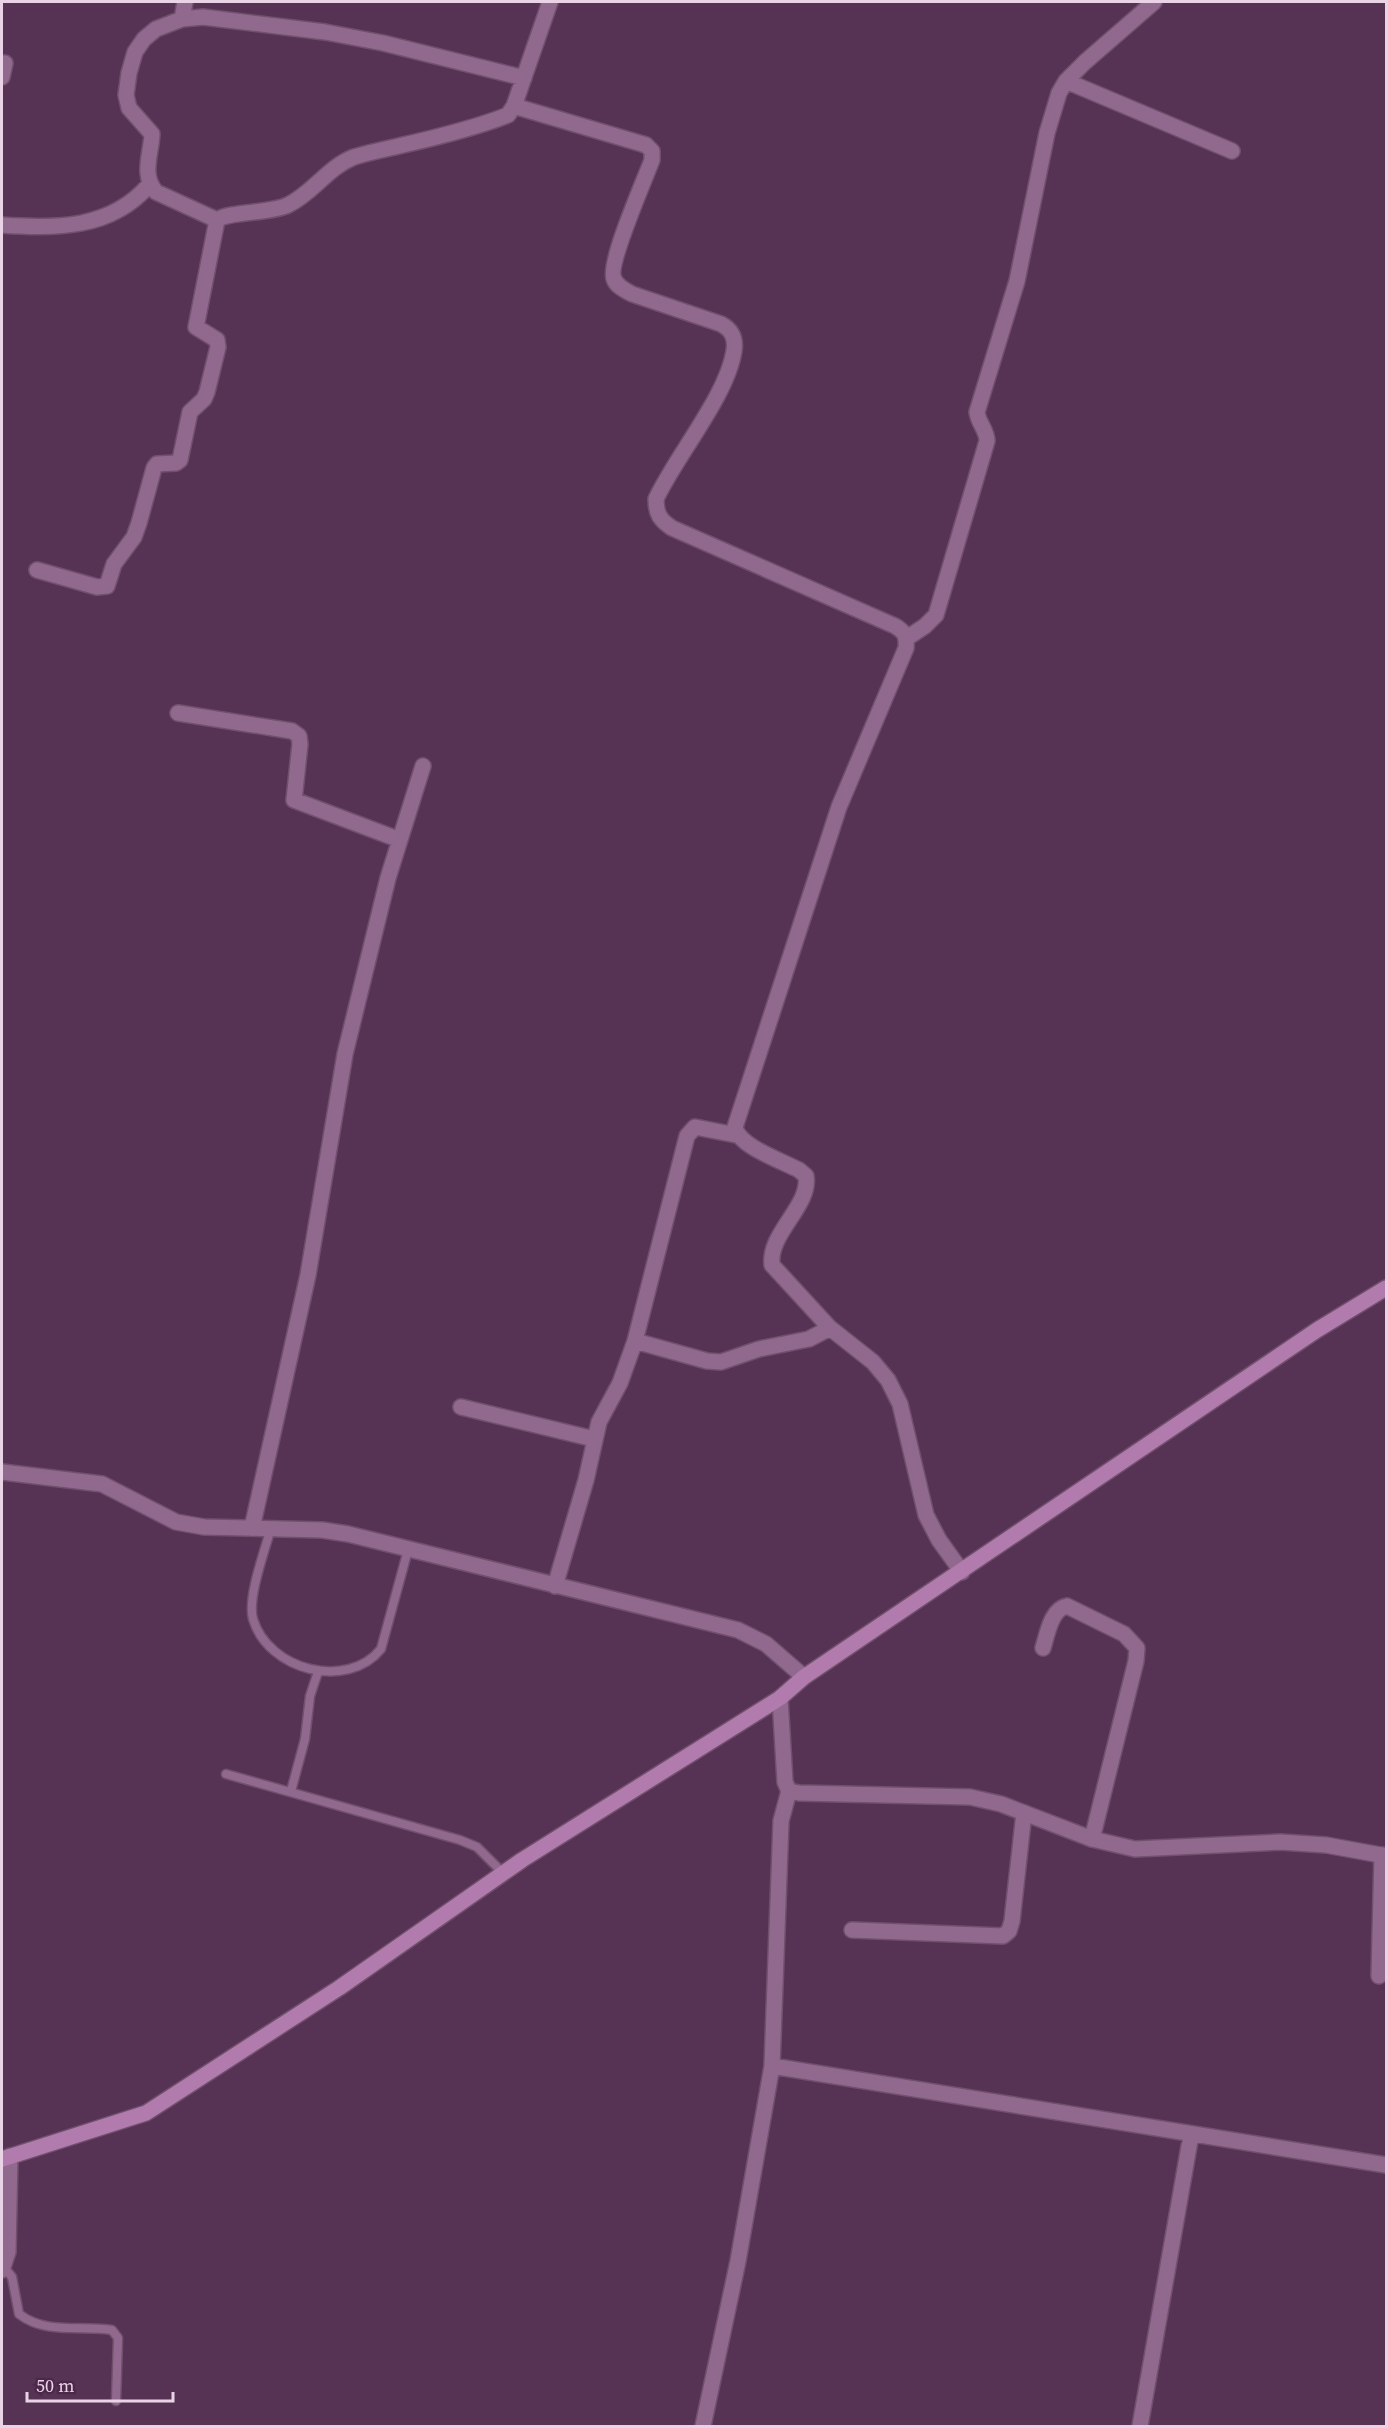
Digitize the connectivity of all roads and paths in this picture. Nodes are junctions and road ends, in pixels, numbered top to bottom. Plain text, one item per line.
1 (185, 2) edge
2 (550, 2) edge
3 (1154, 2) edge
4 (182, 19) junction
5 (524, 78) junction
6 (1066, 81) junction
7 (514, 106) junction
8 (1232, 151) dead end
9 (149, 185) junction
10 (217, 220) junction
11 (2, 225) edge
12 (37, 570) dead end
13 (907, 638) junction
14 (178, 713) dead end
15 (423, 766) dead end
16 (400, 840) junction
17 (736, 1135) junction
18 (1386, 1288) edge
19 (830, 1328) junction
20 (635, 1341) junction
21 (461, 1407) dead end
22 (594, 1439) junction
23 (2, 1472) edge
24 (252, 1528) junction
25 (270, 1528) junction
26 (408, 1550) junction
27 (962, 1572) junction
28 (555, 1586) junction
29 (1043, 1648) dead end
30 (318, 1672) junction
31 (804, 1677) junction
32 (780, 1698) junction
33 (226, 1774) dead end
34 (291, 1791) junction
35 (789, 1791) junction
36 (1024, 1813) junction
37 (1092, 1839) junction
38 (1384, 1855) edge
39 (503, 1873) junction
40 (852, 1930) dead end
41 (1379, 1976) dead end
42 (772, 2066) junction
43 (1191, 2134) junction
44 (6, 2158) edge
45 (1386, 2165) edge
46 (3, 2269) edge
47 (116, 2401) dead end
48 (703, 2427) edge
49 (1140, 2427) edge

1 - 4 street
2 - 5 street
3 - 6 street
4 - 5 street
4 - 9 street
5 - 7 street
6 - 8 street
6 - 13 street
7 - 10 street
7 - 13 street
9 - 10 street
9 - 11 street
10 - 12 street
13 - 17 street
14 - 16 street
15 - 16 street
16 - 24 street
17 - 19 street
17 - 20 street
18 - 27 main road
19 - 20 street
19 - 27 street
20 - 22 street
21 - 22 street
22 - 28 street
23 - 24 street
24 - 25 street
25 - 26 street
25 - 30 lane
26 - 28 street
26 - 30 lane
27 - 31 main road
28 - 31 street
29 - 37 street
30 - 34 lane
31 - 32 main road
32 - 35 street
32 - 39 main road
33 - 34 lane
34 - 39 lane
35 - 36 street
35 - 42 street
36 - 37 street
36 - 40 street
37 - 38 street
38 - 41 street
39 - 44 main road
42 - 43 street
42 - 48 street
43 - 45 street
43 - 49 street
44 - 46 street
46 - 47 lane

